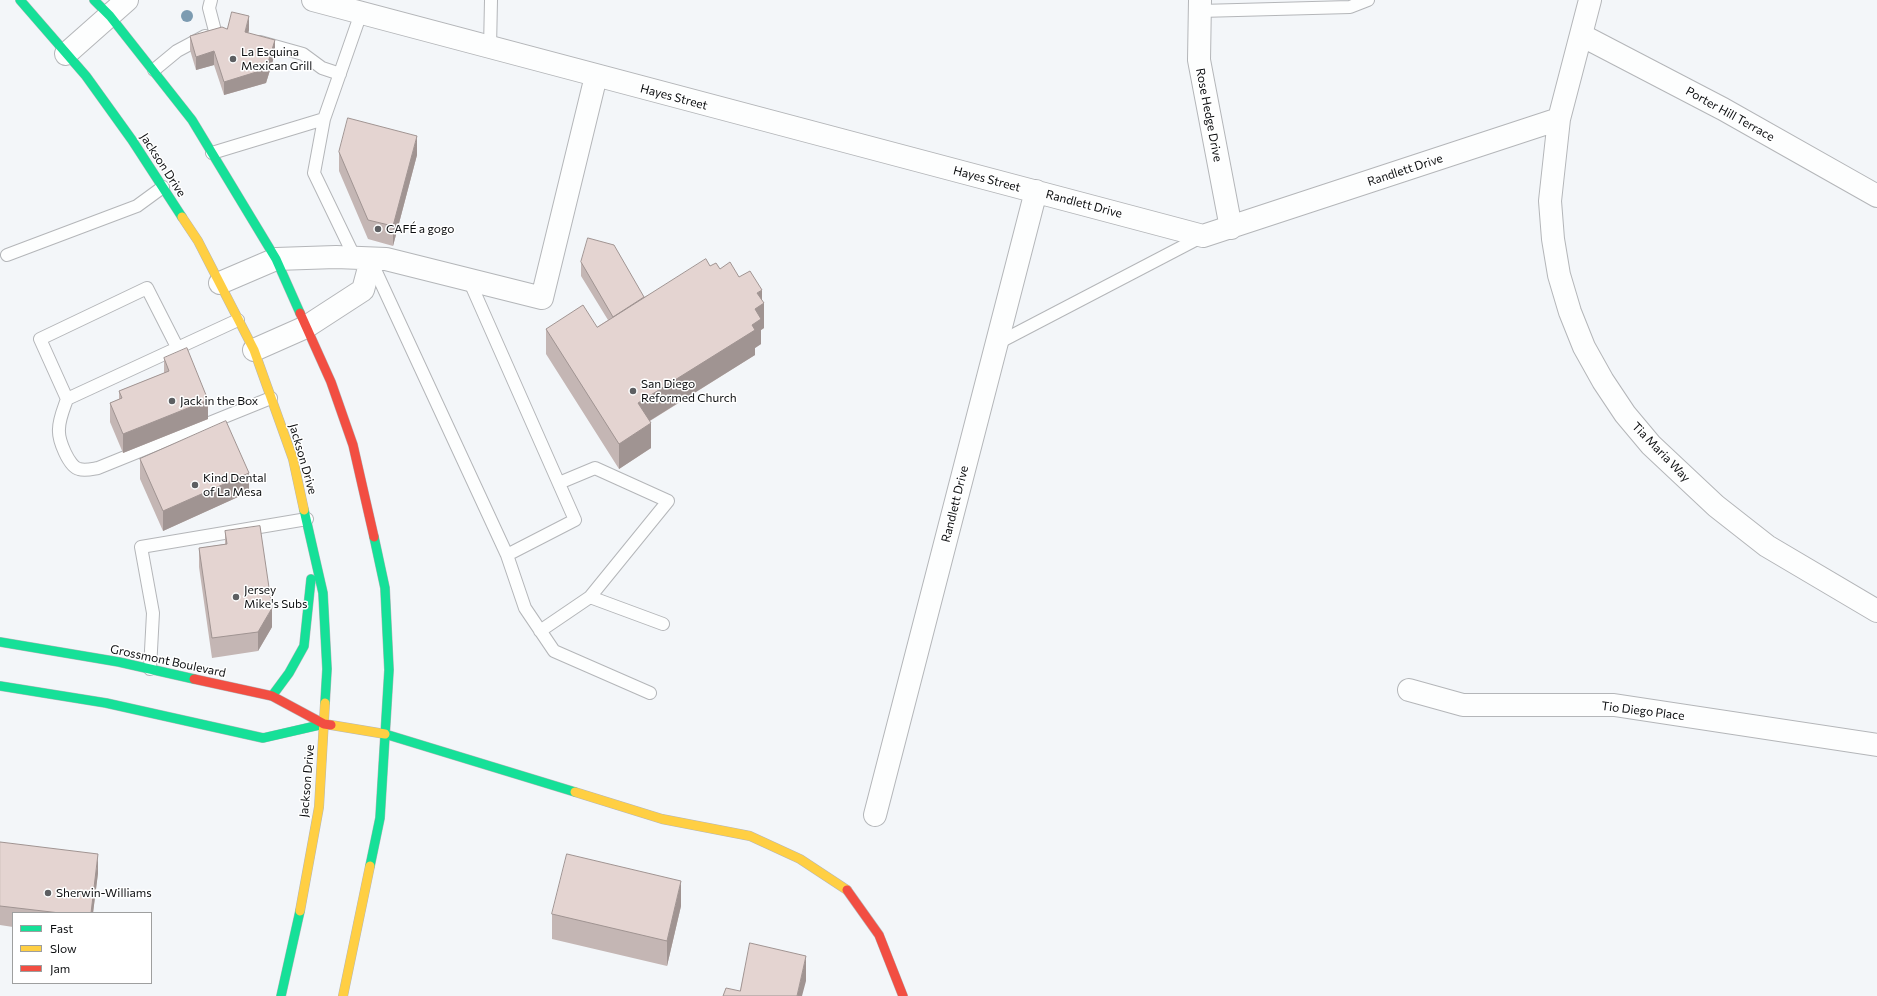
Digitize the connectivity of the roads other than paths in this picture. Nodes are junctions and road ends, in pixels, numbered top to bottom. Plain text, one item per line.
1 (20, 0) edge
2 (94, 0) edge
3 (127, 0) edge
4 (211, 0) edge
5 (313, 0) edge
6 (491, 0) edge
7 (1368, 0) edge
8 (1590, 0) edge
9 (1200, 6) edge
10 (361, 13) junction
11 (110, 16) junction
12 (215, 31) junction
13 (230, 34) edge
14 (1582, 35) junction
15 (247, 39) edge
16 (490, 48) junction
17 (66, 54) junction
18 (154, 70) junction
19 (340, 74) junction
20 (596, 76) junction
21 (324, 119) junction
22 (1559, 119) junction
23 (212, 153) junction
24 (163, 187) junction
25 (1036, 191) junction
26 (1877, 196) edge
27 (1231, 228) junction
28 (1203, 236) junction
29 (7, 255) dead end
30 (276, 259) junction
31 (363, 259) junction
32 (469, 280) junction
33 (220, 283) junction
34 (238, 320) junction
35 (306, 327) junction
36 (996, 344) junction
37 (177, 347) junction
38 (254, 350) junction
39 (271, 398) junction
40 (67, 399) junction
41 (559, 483) junction
42 (307, 519) junction
43 (312, 542) junction
44 (507, 555) junction
45 (590, 597) junction
46 (1877, 611) edge
47 (663, 624) dead end
48 (540, 631) junction
49 (0, 642) edge
50 (150, 669) junction
51 (0, 686) edge
52 (1409, 690) dead end
53 (650, 693) dead end
54 (272, 696) junction
55 (324, 724) junction
56 (385, 734) junction
57 (1877, 745) edge
58 (875, 815) dead end
59 (281, 996) edge
60 (343, 996) edge
61 (903, 996) edge

1 - 17 main road, Jackson Drive
2 - 11 main road
3 - 11 street
4 - 12 lane
5 - 10 street, Hayes Street
6 - 16 lane
7 - 9 lane
8 - 14 street
9 - 27 street, Rose Hedge Drive
10 - 16 street, Hayes Street
10 - 19 lane
11 - 17 street
11 - 18 main road
12 - 13 lane
12 - 18 lane
14 - 22 street
14 - 26 street, Porter Hill Terrace
15 - 19 lane
16 - 20 street, Hayes Street
17 - 24 main road, Jackson Drive
18 - 23 main road
19 - 21 lane
20 - 25 street, Hayes Street
20 - 32 street
21 - 23 lane
21 - 31 lane
22 - 27 street, Randlett Drive
22 - 46 street, Tia Maria Way
23 - 30 main road
24 - 29 lane
24 - 33 main road, Jackson Drive
25 - 28 street, Randlett Drive
25 - 36 street, Randlett Drive
27 - 28 street, Randlett Drive
28 - 36 lane
30 - 31 street
30 - 33 street
30 - 35 main road
31 - 32 street
31 - 35 street
31 - 44 lane
32 - 41 lane
33 - 34 main road, Jackson Drive
34 - 37 lane
34 - 38 main road, Jackson Drive
35 - 38 street
35 - 56 main road
36 - 58 street, Randlett Drive
37 - 40 lane
37 - 40 lane
38 - 39 main road, Jackson Drive
39 - 40 lane
39 - 42 main road, Jackson Drive
41 - 44 lane
41 - 45 lane
42 - 43 main road, Jackson Drive
42 - 50 lane
43 - 54 main road
43 - 55 main road, Jackson Drive
44 - 48 lane
45 - 47 lane
45 - 48 lane
48 - 53 lane
49 - 50 main road, Grossmont Boulevard
50 - 54 main road, Grossmont Boulevard
51 - 55 main road, Grossmont Boulevard
52 - 57 street, Tio Diego Place
54 - 55 main road, Grossmont Boulevard
55 - 56 main road, Grossmont Boulevard
55 - 59 main road, Jackson Drive
56 - 60 main road
56 - 61 main road, Grossmont Boulevard

